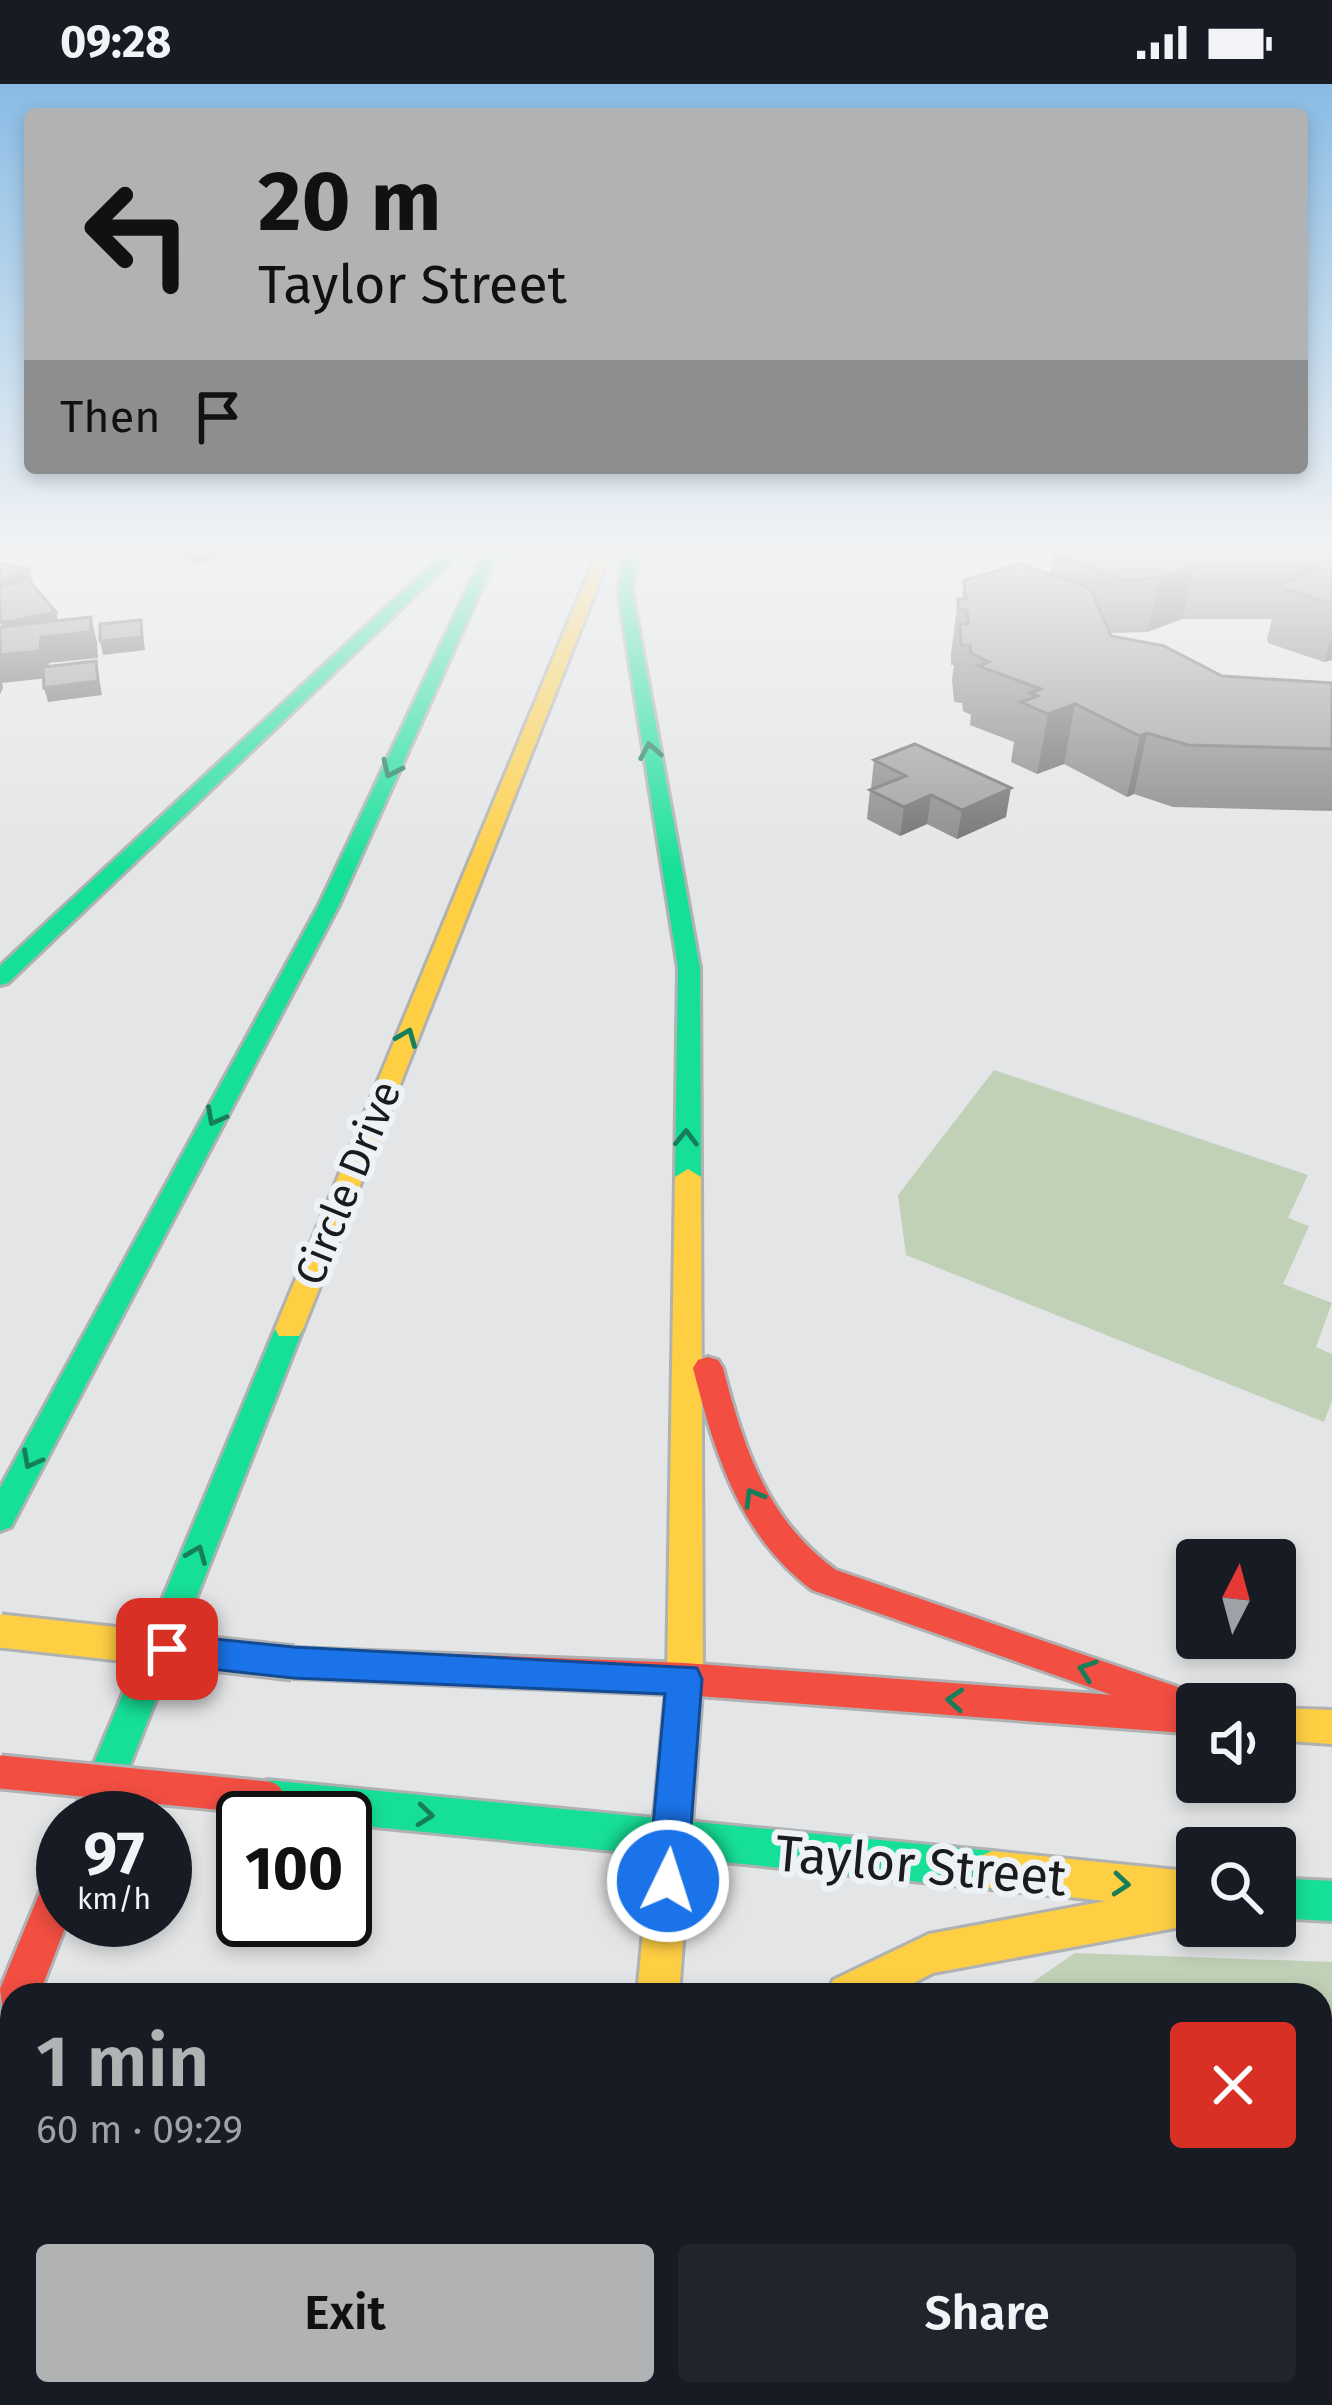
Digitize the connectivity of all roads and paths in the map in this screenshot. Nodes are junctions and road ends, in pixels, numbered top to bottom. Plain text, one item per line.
1 (343, 656) edge
2 (443, 656) edge
3 (562, 656) edge
4 (636, 656) edge
5 (0, 978) edge
6 (684, 1255) junction
7 (0, 1518) edge
8 (0, 1631) edge
9 (685, 1679) junction
10 (1176, 1701) edge
11 (1176, 1716) edge
12 (1296, 1725) edge
13 (1332, 1727) edge
14 (0, 1772) edge
15 (101, 1791) edge
16 (670, 1842) junction
17 (1176, 1890) edge
18 (1296, 1899) edge
19 (1332, 1901) edge
20 (1176, 1908) edge
21 (37, 1947) edge
22 (23, 1983) edge
23 (659, 1983) edge
24 (872, 1983) edge

1 - 5 main road
2 -> 7 main road
15 -> 3 main road, Circle Drive
6 -> 4 main road
6 - 9 main road
10 -> 6 main road
8 - 9 main road, bridge
11 -> 9 main road
9 - 16 main road
12 - 13 main road
14 -> 16 main road, Taylor Street, bridge
16 -> 17 main road, Taylor Street
16 - 23 main road
18 - 19 main road
20 - 24 main road
21 - 22 main road

